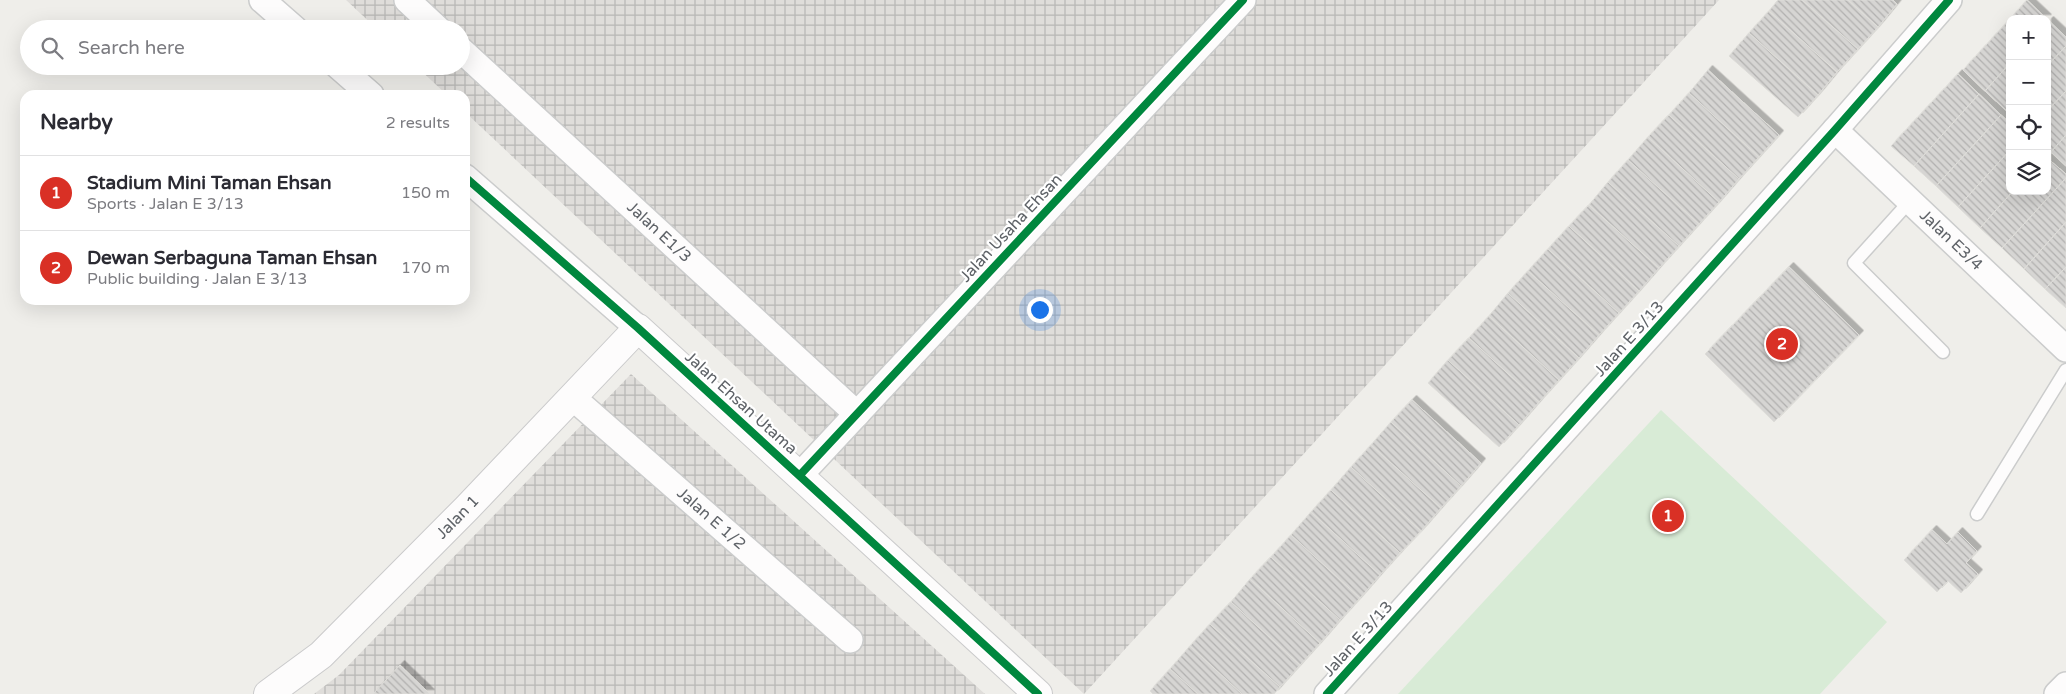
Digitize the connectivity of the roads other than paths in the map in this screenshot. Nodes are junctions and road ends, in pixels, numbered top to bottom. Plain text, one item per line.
1 (262, 0) edge
2 (407, 0) edge
3 (1242, 0) edge
4 (1949, 0) edge
5 (285, 20) edge
6 (428, 20) edge
7 (470, 58) edge
8 (348, 75) edge
9 (365, 90) edge
10 (1835, 130) junction
11 (470, 181) edge
12 (1910, 201) junction
13 (638, 328) junction
14 (2066, 349) edge
15 (1943, 352) dead end
16 (2066, 370) edge
17 (572, 397) junction
18 (857, 414) junction
19 (800, 475) junction
20 (1977, 514) dead end
21 (850, 640) dead end
22 (2066, 685) edge
23 (268, 694) edge
24 (1038, 694) edge
25 (1327, 694) edge
26 (2058, 694) edge

1 - 5 street
2 - 6 street
3 - 18 street, Jalan Usaha Ehsan
4 - 10 street, Jalan E 3/13
7 - 18 street, Jalan E1/3
8 - 9 street
10 - 12 street, Jalan E3/4
10 - 25 street, Jalan E 3/13
11 - 13 street, Jalan Ehsan Utama
12 - 14 street, Jalan E3/4
12 - 15 lane
13 - 17 street, Jalan 1
13 - 19 street, Jalan Ehsan Utama
16 - 20 lane
17 - 21 street, Jalan E 1/2
17 - 23 street, Jalan 1
18 - 19 street, Jalan Usaha Ehsan
19 - 24 street, Jalan Ehsan Utama
22 - 26 street

